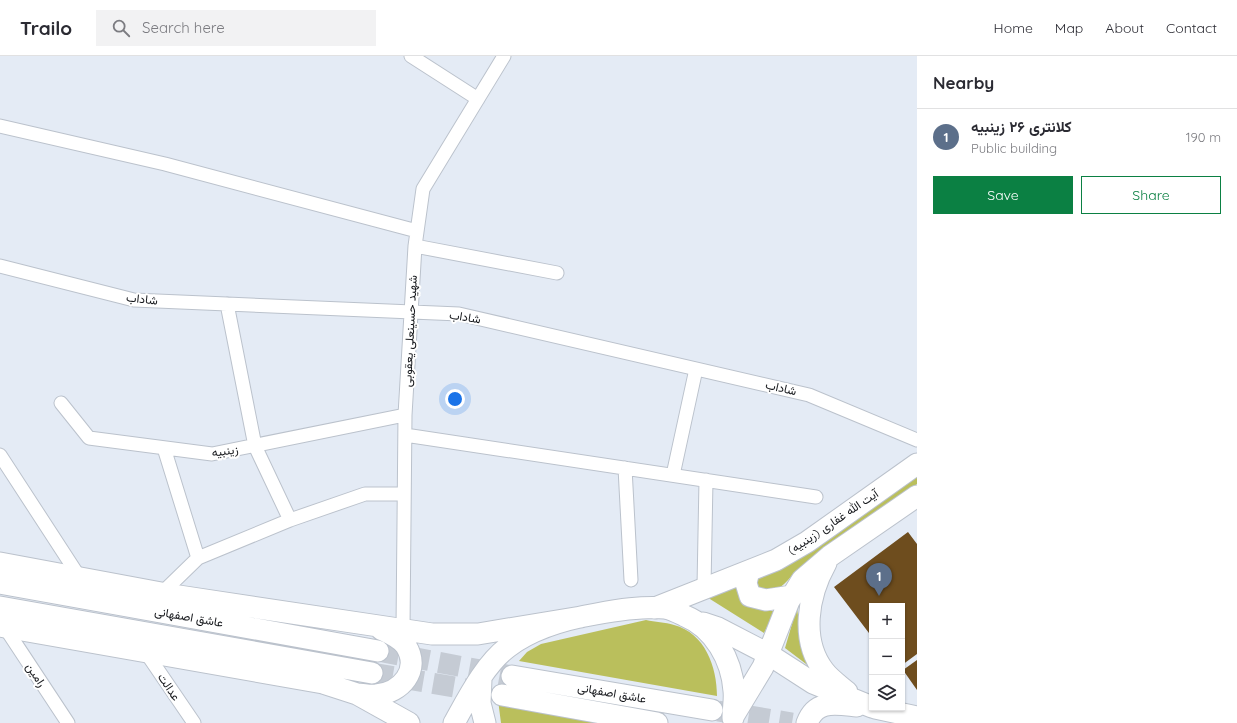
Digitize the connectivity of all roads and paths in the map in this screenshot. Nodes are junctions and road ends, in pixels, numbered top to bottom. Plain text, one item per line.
1 (411, 56) edge
2 (504, 56) edge
3 (478, 99) junction
4 (0, 126) edge
5 (417, 231) junction
6 (415, 246) junction
7 (0, 266) edge
8 (557, 273) dead end
9 (227, 304) junction
10 (412, 312) junction
11 (696, 369) junction
12 (61, 402) dead end
13 (405, 415) junction
14 (404, 435) junction
15 (917, 440) edge
16 (255, 446) junction
17 (164, 448) junction
18 (0, 455) edge
19 (917, 464) edge
20 (626, 468) junction
21 (673, 475) junction
22 (706, 480) junction
23 (404, 494) junction
24 (816, 496) dead end
25 (917, 496) edge
26 (290, 520) junction
27 (830, 556) junction
28 (198, 558) junction
29 (0, 563) edge
30 (749, 571) junction
31 (80, 578) junction
32 (631, 580) dead end
33 (0, 583) edge
34 (704, 587) junction
35 (162, 593) junction
36 (792, 596) junction
37 (655, 608) junction
38 (580, 617) junction
39 (688, 617) junction
40 (1, 620) edge
41 (366, 624) junction
42 (403, 629) junction
43 (145, 651) junction
44 (378, 651) tunnel mouth
45 (768, 654) junction
46 (372, 673) tunnel mouth
47 (512, 676) tunnel mouth
48 (480, 679) junction
49 (502, 695) tunnel mouth
50 (361, 696) junction
51 (869, 705) edge
52 (869, 706) edge
53 (869, 706) edge
54 (712, 710) tunnel mouth
55 (890, 711) edge
56 (917, 718) edge
57 (731, 720) edge
58 (68, 723) edge
59 (194, 723) edge
60 (380, 723) edge
61 (409, 723) edge
62 (454, 723) edge
63 (485, 723) edge
64 (657, 723) edge
65 (807, 723) edge

1 - 3 street
2 - 3 street, شهید حسینعلی یعقوبی
3 - 5 street, شهید حسینعلی یعقوبی
4 - 5 street
5 - 6 street, شهید حسینعلی یعقوبی
6 - 8 street
6 - 10 street, شهید حسینعلی یعقوبی
7 - 9 street, شاداب
9 - 10 street, شاداب
9 - 16 street
10 - 11 street, شاداب
10 - 13 street, شهید حسینعلی یعقوبی
11 - 15 street, شاداب
11 - 21 street
12 - 17 street, زینبیه
13 - 14 street, شهید حسینعلی یعقوبی
13 - 16 street, زینبیه
14 - 20 street
14 - 23 street, شهید حسینعلی یعقوبی
16 - 17 street, زینبیه
16 - 26 street
17 - 28 street
18 - 31 street
19 - 30 main road, آیت الله غفاری (زینبیه)
20 - 21 street
20 - 32 street
21 - 22 street
22 - 24 street
22 - 34 street
23 - 26 street
23 - 42 street, شهید حسینعلی یعقوبی
25 - 27 main road
26 - 28 street
27 - 36 main road
27 - 51 main road
28 - 35 street
29 - 31 main road
30 - 34 main road, آیت الله غفاری (زینبیه)
30 - 36 main road
31 - 35 main road
33 - 44 main road, عاشق اصفهانی
34 - 37 main road, آیت الله غفاری (زینبیه)
35 - 41 main road
36 - 45 main road
37 - 38 main road
37 - 39 main road
38 - 42 main road
38 - 48 main road
39 - 45 main road
39 - 57 main road
40 - 43 main road
40 - 46 main road, عاشق اصفهانی
40 - 58 street, رامین
41 - 42 main road
41 - 50 main road
43 - 50 main road
43 - 59 street, عدالت
45 - 52 main road
45 - 57 main road
47 - 54 main road, عاشق اصفهانی
48 - 62 main road
48 - 63 main road
49 - 64 main road, عاشق اصفهانی
50 - 60 main road
50 - 61 main road
53 - 65 main road
55 - 56 main road

